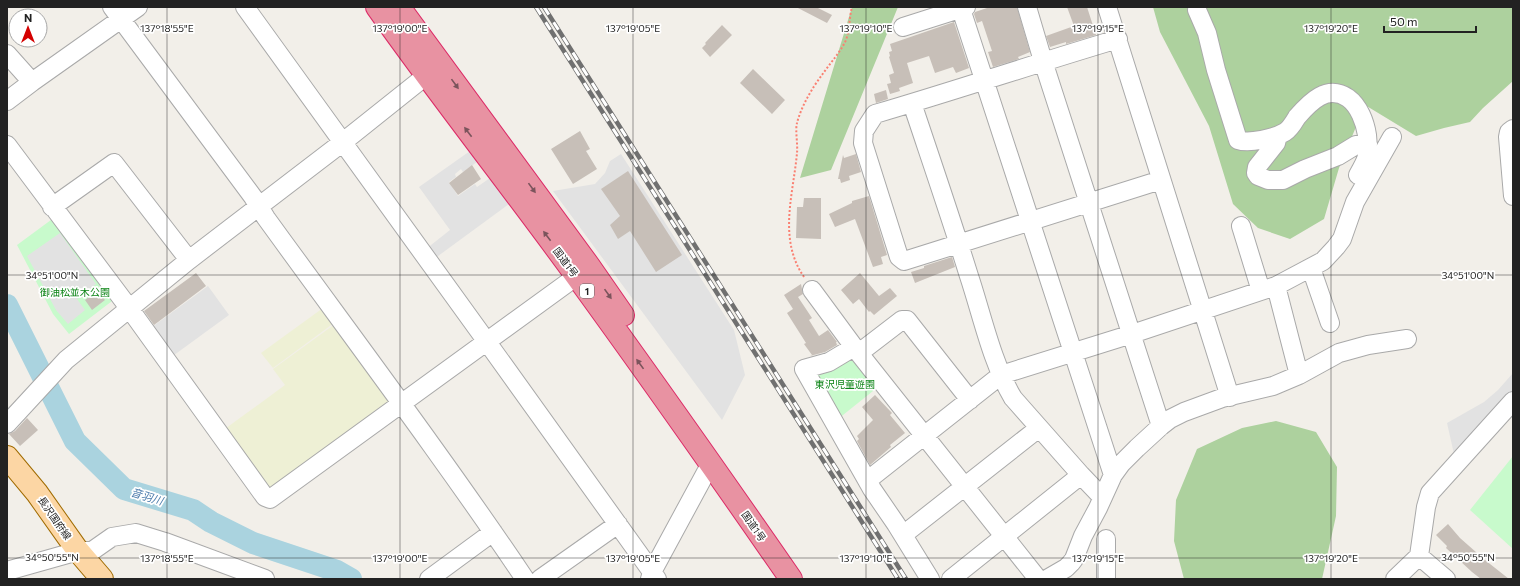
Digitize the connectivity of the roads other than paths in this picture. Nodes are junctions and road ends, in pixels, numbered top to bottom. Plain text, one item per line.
1 (138, 7) edge
2 (245, 7) edge
3 (377, 7) edge
4 (399, 7) edge
5 (1027, 7) edge
6 (1107, 7) edge
7 (964, 8) edge
8 (1197, 10) dead end
9 (116, 13) edge
10 (903, 27) dead end
11 (1118, 39) junction
12 (7, 54) edge
13 (1043, 61) junction
14 (434, 70) junction
15 (986, 81) junction
16 (32, 82) junction
17 (7, 101) edge
18 (912, 103) junction
19 (1513, 129) edge
20 (1276, 136) junction
21 (1392, 137) dead end
22 (344, 142) junction
23 (7, 144) edge
24 (1368, 144) junction
25 (1161, 180) junction
26 (1513, 196) edge
27 (1089, 204) junction
28 (52, 207) junction
29 (259, 207) junction
30 (1030, 222) junction
31 (1241, 226) dead end
32 (959, 243) junction
33 (1336, 247) junction
34 (189, 260) junction
35 (1312, 268) junction
36 (577, 276) junction
37 (1269, 289) junction
38 (812, 290) road end
39 (128, 308) junction
40 (1202, 311) junction
41 (1330, 323) dead end
42 (1132, 334) junction
43 (1407, 339) dead end
44 (487, 342) junction
45 (856, 350) junction
46 (1072, 353) junction
47 (1001, 374) junction
48 (1299, 374) junction
49 (1230, 397) junction
50 (970, 400) junction
51 (1513, 401) edge
52 (402, 404) junction
53 (7, 424) edge
54 (1161, 426) junction
55 (1039, 428) junction
56 (925, 436) junction
57 (7, 457) edge
58 (710, 463) junction
59 (1081, 475) junction
60 (1113, 475) junction
61 (868, 480) junction
62 (965, 487) junction
63 (1102, 497) junction
64 (618, 524) junction
65 (493, 532) junction
66 (902, 535) junction
67 (1004, 536) junction
68 (1106, 539) dead end
69 (78, 551) junction
70 (1419, 556) junction
71 (14, 573) edge
72 (653, 577) edge
73 (102, 579) edge
74 (265, 579) edge
75 (430, 579) edge
76 (525, 579) edge
77 (540, 579) edge
78 (791, 579) edge
79 (806, 579) edge
80 (930, 579) edge
81 (951, 579) edge
82 (1038, 579) edge
83 (1047, 579) edge
84 (1106, 579) edge
85 (1395, 579) edge
86 (1446, 579) edge

1 - 9 street
2 - 22 street
3 - 14 highway, 国道1号 / 1
4 - 14 highway, 国道1号 / 1
5 - 13 street
6 - 11 street
7 - 10 street
7 - 15 street
8 - 20 street
9 - 16 street
9 - 29 street
11 - 13 street
11 - 25 street
12 - 16 street
13 - 15 street
13 - 27 street
14 - 22 street
36 -> 14 highway, 国道1号 / 1
14 -> 79 highway, 国道1号 / 1
15 - 18 street
15 - 30 street
16 - 17 street
18 - 32 street
18 - 32 street
19 - 26 street
20 - 24 street
20 - 24 street
21 - 33 street
22 - 29 street
22 - 44 street
23 - 28 street
24 - 33 street
25 - 27 street
25 - 40 street
27 - 30 street
27 - 42 street
28 - 34 street
28 - 39 street
29 - 34 street
29 - 52 street
30 - 32 street
30 - 46 street
31 - 37 street
32 - 47 street
33 - 35 street
34 - 39 street
35 - 37 street
35 - 41 street
36 - 44 street
58 -> 36 highway, 国道1号 / 1
37 - 40 street
37 - 48 street
38 - 45 street
39 - 52 street
39 - 53 street
40 - 42 street
40 - 49 street
42 - 46 street
42 - 54 street
43 - 48 street
44 - 52 street
44 - 64 street
45 - 50 street
45 - 56 street
45 - 61 street
46 - 47 street
46 - 60 street
47 - 50 street
47 - 55 street
48 - 49 street
49 - 54 street
50 - 56 street
51 - 70 street
52 - 65 street
54 - 60 street
55 - 59 street
55 - 62 street
56 - 61 street
56 - 62 street
57 - 69 main road, 長沢国府線
58 - 72 street
58 - 78 highway, 国道1号 / 1
59 - 63 street
59 - 67 street
60 - 63 street
61 - 66 street
62 - 66 street
62 - 67 street
63 - 83 street
64 - 72 street
64 - 77 street
65 - 75 street
65 - 76 street
66 - 80 street
67 - 81 street
67 - 82 street
68 - 84 street
69 - 71 street
69 - 73 main road, 長沢国府線
69 - 74 street
70 - 85 street
70 - 86 street

